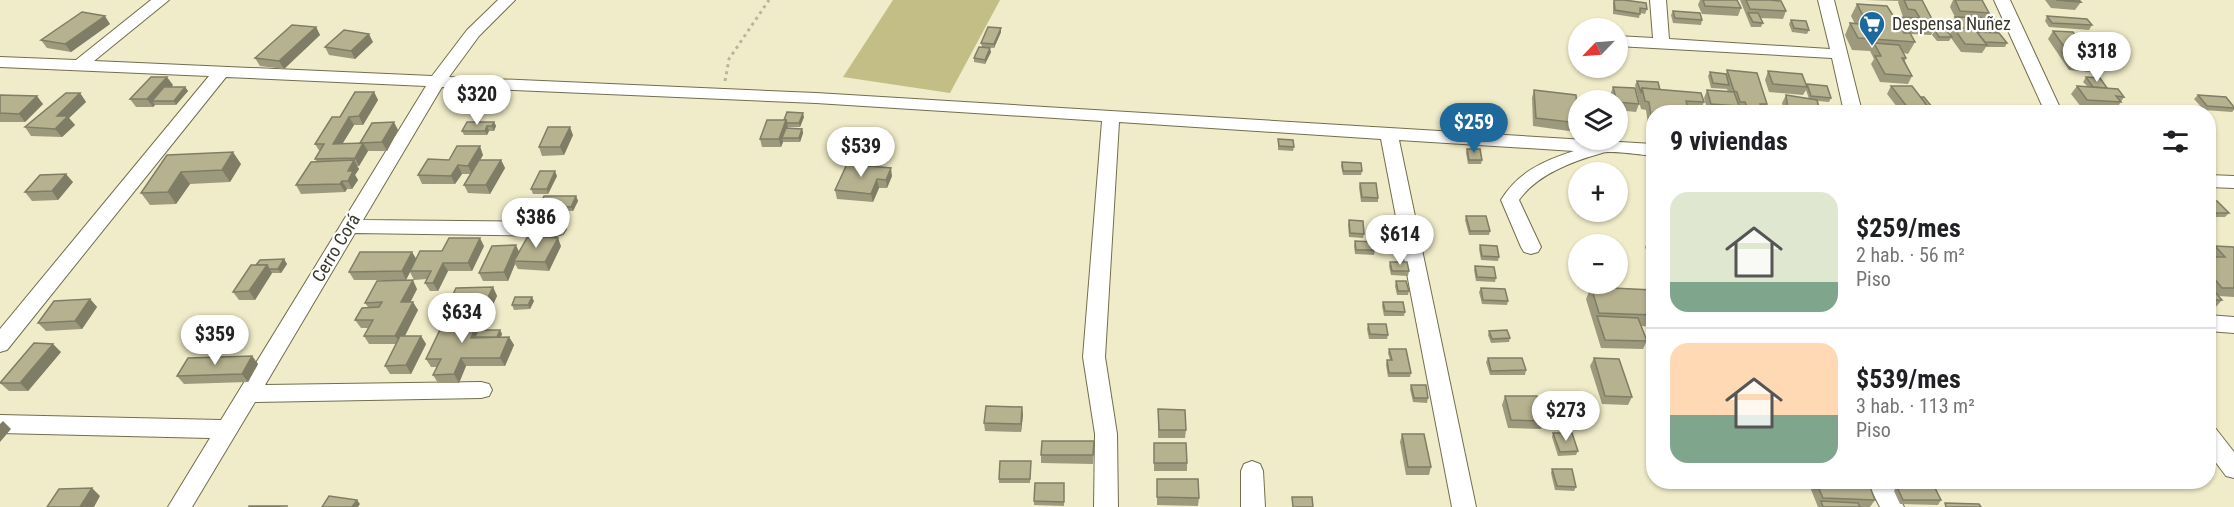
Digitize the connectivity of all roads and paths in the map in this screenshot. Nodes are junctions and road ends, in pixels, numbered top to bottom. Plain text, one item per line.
1 (161, 0) edge
2 (507, 0) edge
3 (769, 0) edge
4 (1658, 0) edge
5 (1826, 0) edge
6 (2002, 0) edge
7 (1628, 42) edge
8 (1661, 44) junction
9 (1839, 54) junction
10 (0, 62) edge
11 (80, 65) junction
12 (222, 72) junction
13 (437, 81) junction
14 (725, 94) junction
15 (1851, 105) edge
16 (2051, 105) edge
17 (1111, 117) junction
18 (1389, 135) junction
19 (1568, 145) edge
20 (1628, 148) edge
21 (1595, 150) edge
22 (1646, 150) edge
23 (2216, 181) edge
24 (2234, 182) edge
25 (349, 226) junction
26 (556, 229) dead end
27 (1531, 247) dead end
28 (2216, 324) edge
29 (2234, 325) edge
30 (0, 344) edge
31 (481, 390) dead end
32 (248, 394) junction
33 (0, 424) edge
34 (228, 429) junction
35 (2216, 445) edge
36 (2234, 469) edge
37 (1252, 471) dead end
38 (1883, 489) edge
39 (180, 507) edge
40 (1106, 507) edge
41 (1253, 507) edge
42 (1464, 507) edge
43 (1892, 507) edge

1 - 11 street
2 - 13 street, Cerro Corá
3 - 14 path
4 - 8 street
5 - 9 street
6 - 16 street
7 - 8 street
8 - 9 street
9 - 15 street
10 - 11 street
11 - 12 street
12 - 13 street
12 - 30 street
13 - 14 street
13 - 25 street, Cerro Corá
14 - 17 street
17 - 18 street
17 - 40 street
18 - 19 street
18 - 42 street
20 - 22 street
21 - 27 street
23 - 24 street
25 - 26 street
25 - 32 street, Cerro Corá
28 - 29 street
31 - 32 street
32 - 34 street, Cerro Corá
33 - 34 street
34 - 39 street, Cerro Corá
35 - 36 street
37 - 41 street
38 - 43 street

